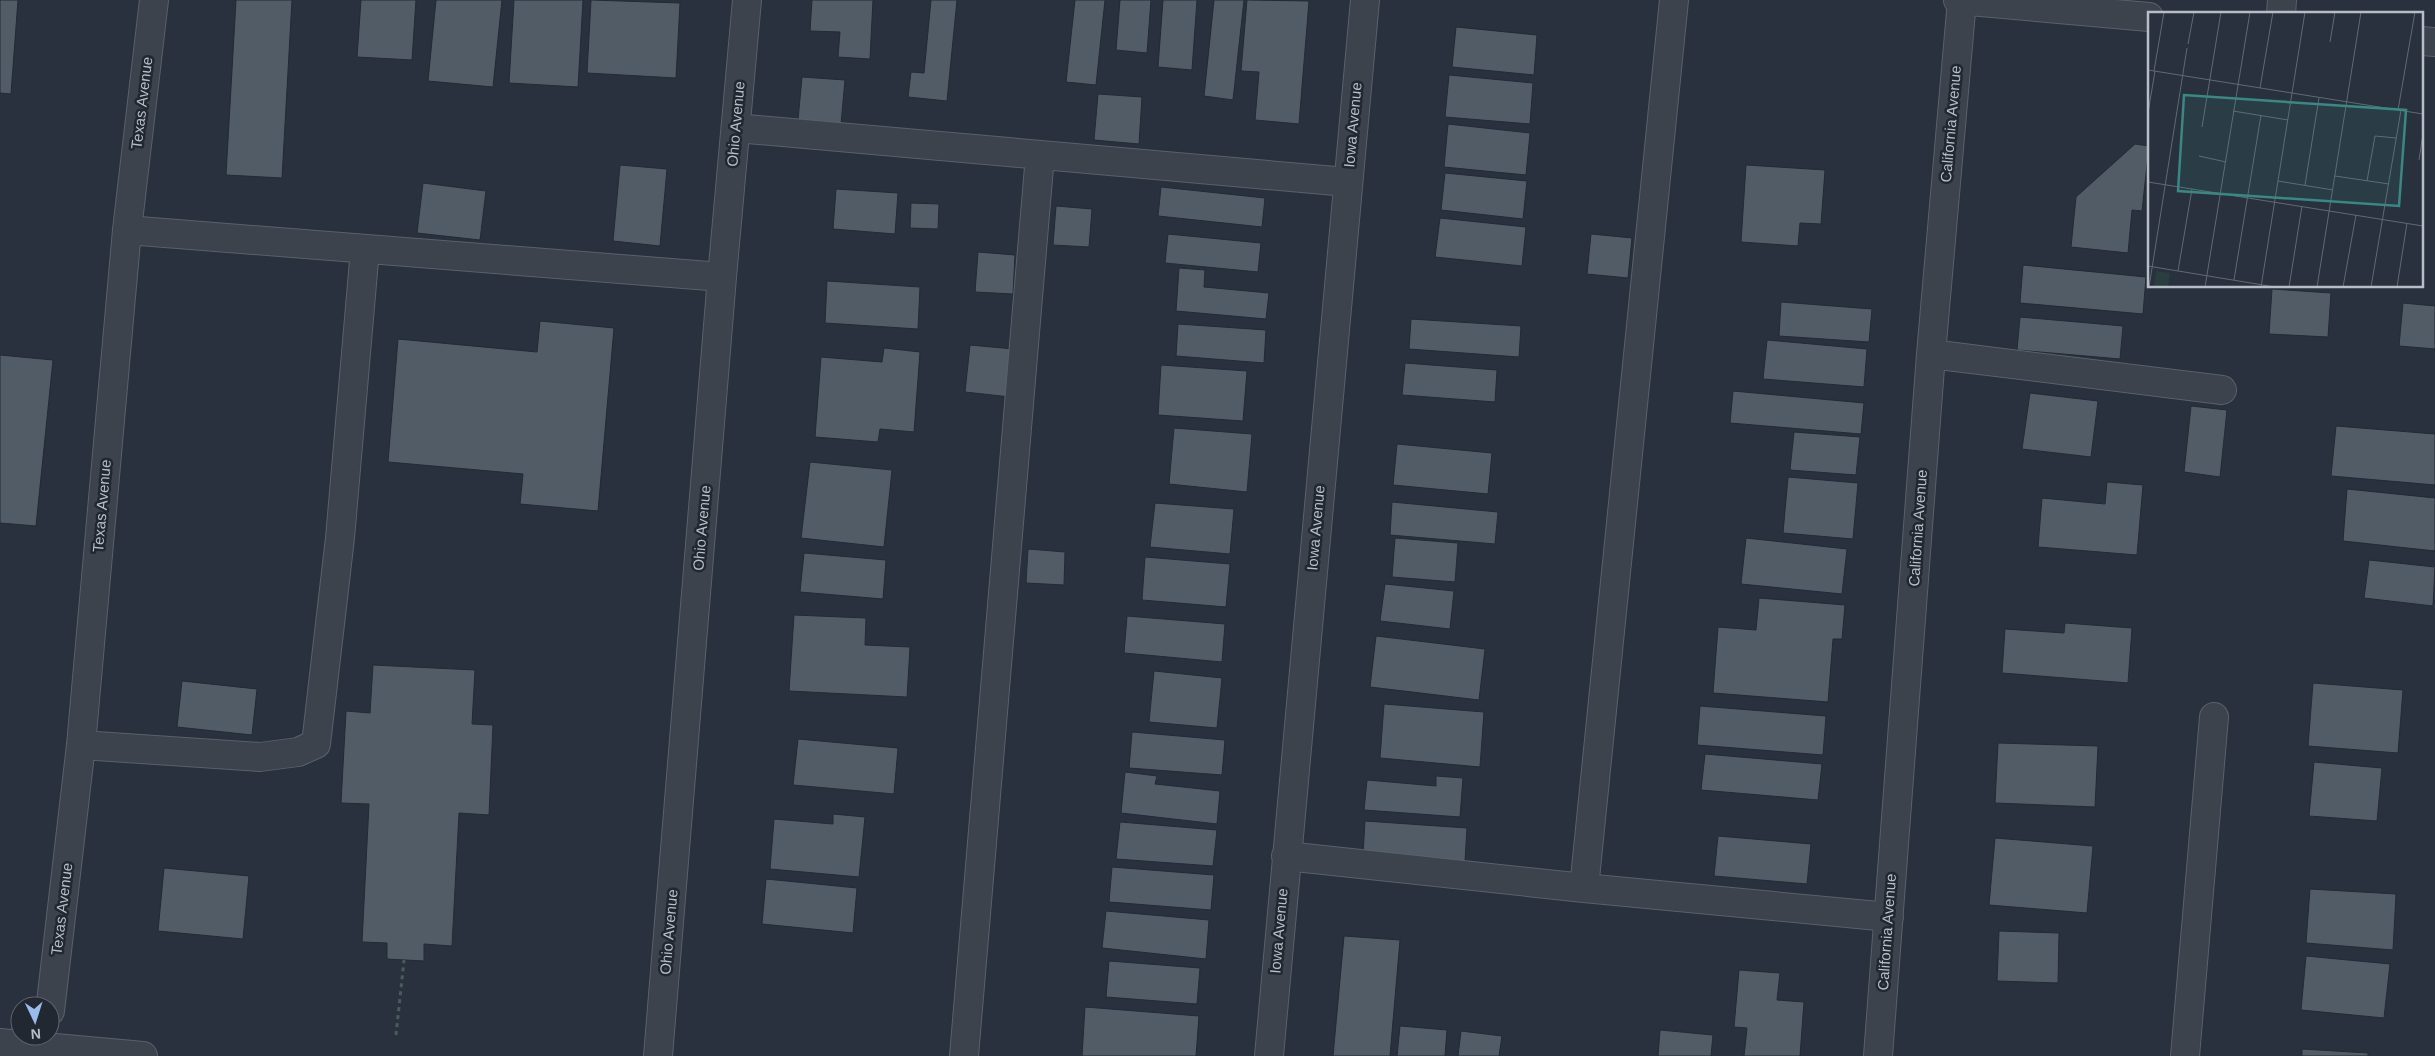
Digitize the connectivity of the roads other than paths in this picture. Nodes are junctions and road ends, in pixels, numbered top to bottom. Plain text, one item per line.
1 (154, 0) edge
2 (747, 0) edge
3 (1365, 0) edge
4 (1674, 0) edge
5 (1958, 0) edge
6 (1962, 0) edge
7 (2148, 17) edge
8 (2422, 41) edge
9 (2435, 42) edge
10 (736, 128) junction
11 (1040, 155) junction
12 (1348, 182) junction
13 (127, 230) junction
14 (365, 249) junction
15 (722, 277) junction
16 (1931, 354) junction
17 (2222, 390) dead end
18 (2214, 717) dead end
19 (80, 745) junction
20 (1286, 856) junction
21 (1584, 888) junction
22 (1889, 917) junction
23 (52, 996) edge
24 (59, 1046) edge
25 (82, 1053) edge
26 (143, 1056) edge
27 (658, 1056) edge
28 (964, 1056) edge
29 (1269, 1056) edge
30 (1878, 1056) edge
31 (2185, 1056) edge

1 - 13 street, Texas Avenue
2 - 10 street, Ohio Avenue
3 - 12 street, Iowa Avenue
4 - 21 street
5 - 6 street
6 - 7 street
6 - 16 street, California Avenue
8 - 9 street
10 - 11 street
10 - 15 street, Ohio Avenue
11 - 12 street
11 - 28 street
12 - 20 street, Iowa Avenue
13 - 14 street
13 - 19 street, Texas Avenue
14 - 15 street
14 - 19 street
15 - 27 street, Ohio Avenue
16 - 17 street
16 - 22 street, California Avenue
18 - 31 street
19 - 23 street, Texas Avenue
20 - 21 street
20 - 29 street, Iowa Avenue
21 - 22 street
22 - 30 street, California Avenue
24 - 25 street
25 - 26 street

